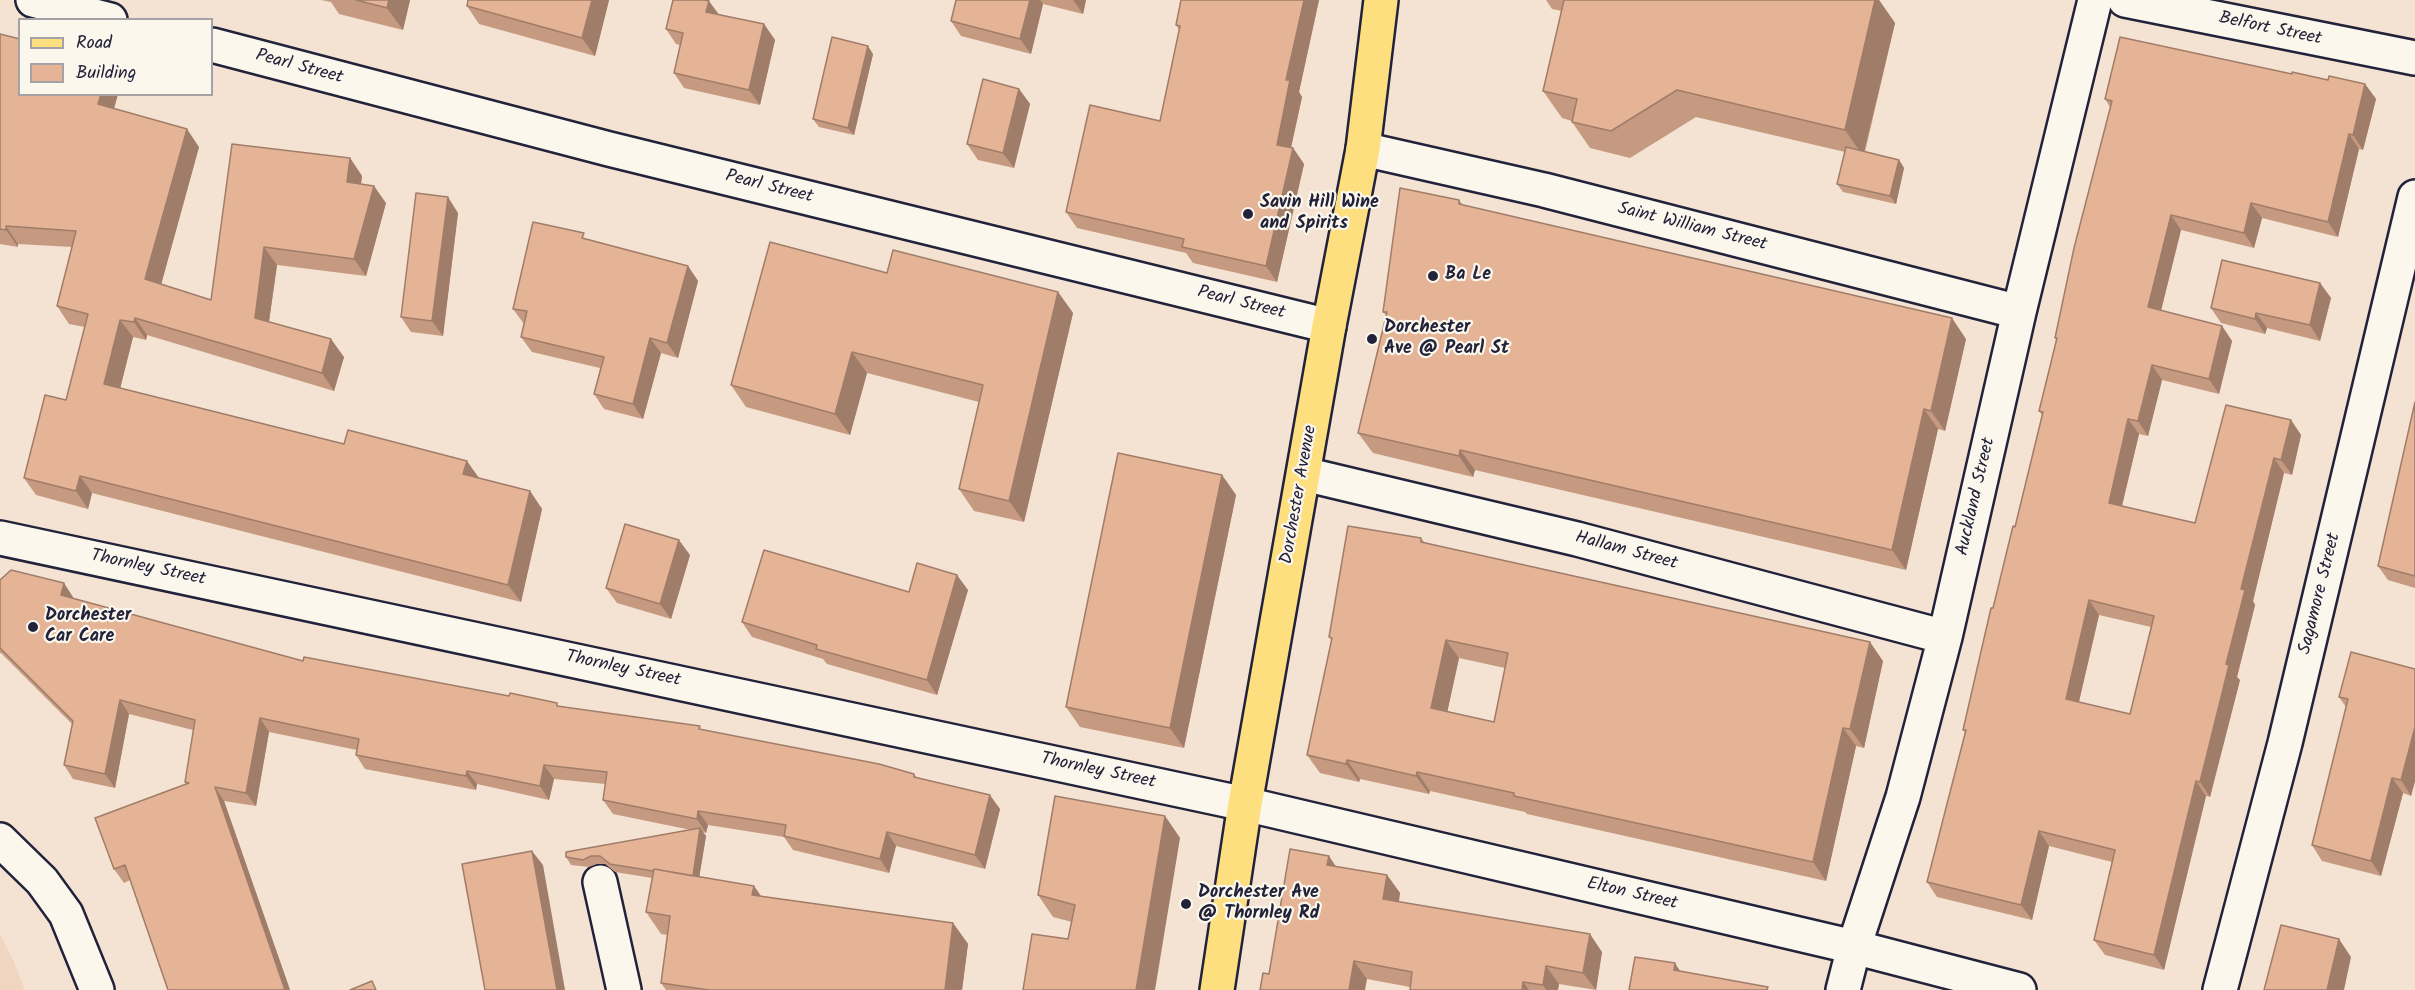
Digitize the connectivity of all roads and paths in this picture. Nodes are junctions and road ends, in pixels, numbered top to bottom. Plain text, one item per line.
1 (33, 0) edge
2 (1381, 0) edge
3 (2095, 0) edge
4 (2125, 0) edge
5 (102, 18) edge
6 (213, 45) edge
7 (2415, 58) edge
8 (1363, 149) junction
9 (2415, 197) edge
10 (2019, 312) junction
11 (1329, 326) junction
12 (1305, 474) junction
13 (0, 538) edge
14 (1945, 637) junction
15 (1245, 804) junction
16 (0, 840) edge
17 (600, 882) dead end
18 (1854, 947) junction
19 (97, 990) edge
20 (624, 990) edge
21 (1217, 990) edge
22 (1843, 990) edge
23 (2019, 990) edge
24 (2220, 990) edge

1 - 5 street
2 - 8 main road, Dorchester Avenue
3 - 10 street, Auckland Street
4 - 7 street, Belfort Street
6 - 11 street, Pearl Street
8 - 10 street, Saint William Street
8 - 11 main road, Dorchester Avenue
9 - 24 street, Sagamore Street
10 - 14 street, Auckland Street
11 - 12 main road, Dorchester Avenue
12 - 14 street, Hallam Street
12 - 15 main road, Dorchester Avenue
13 - 15 street, Thornley Street
14 - 18 street, Auckland Street
15 - 18 street, Elton Street
15 - 21 main road, Dorchester Avenue
16 - 19 street
17 - 20 street
18 - 22 street, Auckland Street
18 - 23 street, Elton Street

